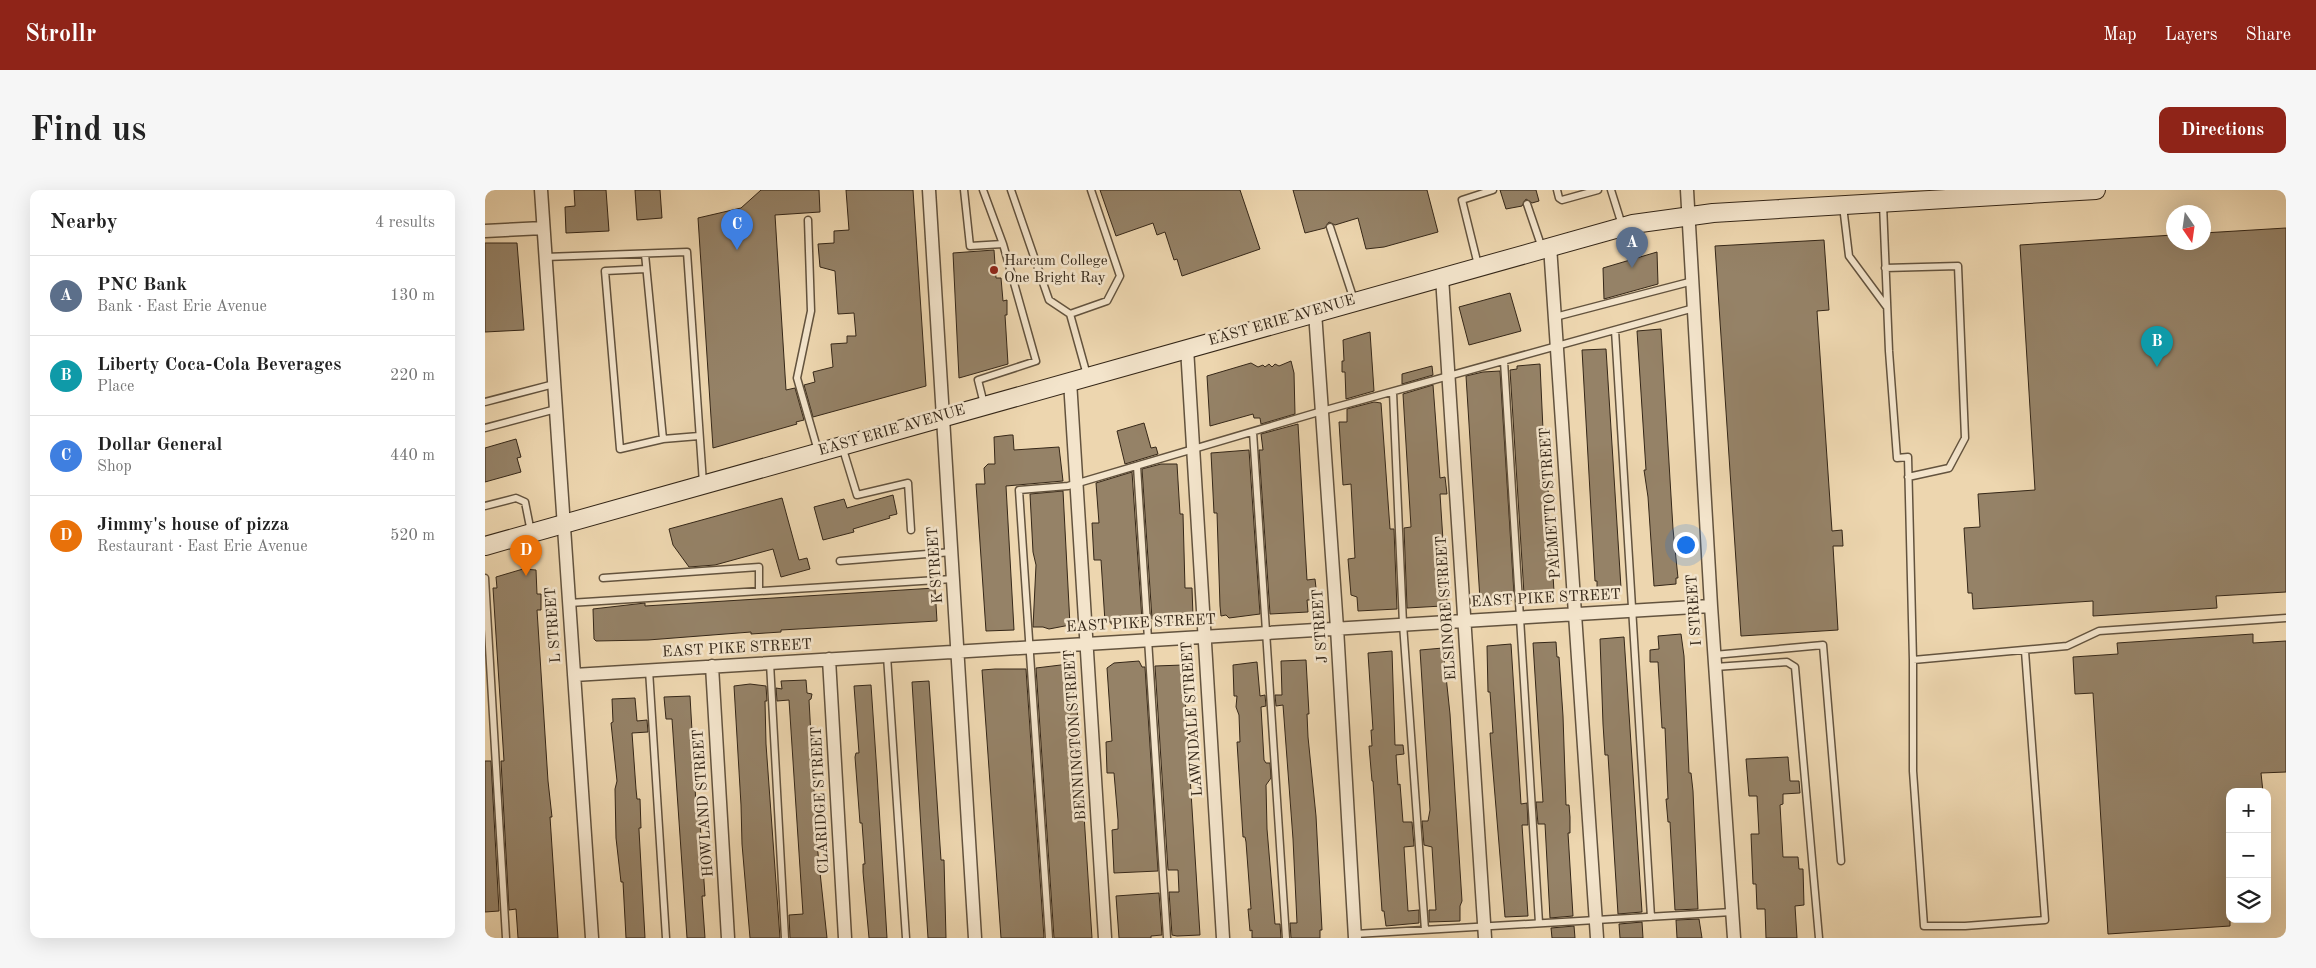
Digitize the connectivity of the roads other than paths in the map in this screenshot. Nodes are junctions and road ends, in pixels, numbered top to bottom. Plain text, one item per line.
1 (541, 190) edge
2 (929, 190) edge
3 (964, 190) edge
4 (983, 190) edge
5 (1011, 190) edge
6 (1091, 190) edge
7 (1493, 190) edge
8 (1557, 190) edge
9 (1598, 190) edge
10 (1611, 190) edge
11 (1687, 190) edge
12 (2095, 190) edge
13 (1883, 203) junction
14 (1527, 204) dead end
15 (1843, 205) junction
16 (1689, 215) junction
17 (808, 220) dead end
18 (1330, 227) dead end
19 (1622, 227) junction
20 (543, 228) junction
21 (485, 231) edge
22 (1003, 244) junction
23 (1546, 247) junction
24 (645, 254) junction
25 (545, 257) junction
26 (1478, 267) junction
27 (1885, 268) junction
28 (646, 269) junction
29 (1442, 277) junction
30 (1693, 281) junction
31 (1354, 301) junction
32 (1887, 307) junction
33 (1694, 308) junction
34 (1315, 312) junction
35 (1070, 314) junction
36 (1555, 317) junction
37 (1615, 330) junction
38 (1557, 346) junction
39 (1187, 348) junction
40 (1504, 361) junction
41 (1088, 376) junction
42 (1448, 377) junction
43 (1070, 381) junction
44 (554, 384) junction
45 (1393, 392) junction
46 (485, 402) edge
47 (984, 405) junction
48 (556, 409) junction
49 (1323, 412) junction
50 (942, 417) junction
51 (485, 428) edge
52 (1253, 432) junction
53 (699, 436) junction
54 (663, 439) junction
55 (842, 445) junction
56 (1193, 450) junction
57 (819, 452) junction
58 (1137, 466) junction
59 (1909, 477) junction
60 (703, 484) junction
61 (1076, 484) junction
62 (485, 506) edge
63 (563, 524) junction
64 (911, 530) dead end
65 (531, 533) junction
66 (485, 546) edge
67 (951, 552) junction
68 (839, 561) dead end
69 (485, 578) edge
70 (603, 578) dead end
71 (953, 579) junction
72 (759, 591) junction
73 (569, 603) junction
74 (1711, 606) junction
75 (1632, 610) junction
76 (1574, 614) junction
77 (1519, 617) junction
78 (2286, 618) edge
79 (1464, 621) junction
80 (1403, 624) junction
81 (1337, 628) junction
82 (1266, 632) junction
83 (1203, 636) junction
84 (1148, 640) junction
85 (1087, 644) junction
86 (1030, 647) junction
87 (958, 651) junction
88 (2025, 651) junction
89 (887, 656) junction
90 (829, 659) junction
91 (1913, 660) junction
92 (1715, 661) junction
93 (770, 663) junction
94 (712, 666) junction
95 (649, 670) junction
96 (574, 675) junction
97 (1841, 861) dead end
98 (1732, 912) junction
99 (1651, 917) junction
100 (1595, 920) junction
101 (1539, 923) junction
102 (1425, 930) junction
103 (1484, 932) edge
104 (1355, 936) edge
105 (506, 938) edge
106 (592, 938) edge
107 (666, 938) edge
108 (728, 938) edge
109 (785, 938) edge
110 (845, 938) edge
111 (906, 938) edge
112 (975, 938) edge
113 (1049, 938) edge
114 (1105, 938) edge
115 (1167, 938) edge
116 (1223, 938) edge
117 (1286, 938) edge
118 (1597, 938) edge
119 (1734, 938) edge
120 (1819, 938) edge

1 - 20 street, L STREET
2 - 50 street, K STREET
3 - 22 lane
4 - 22 lane
5 - 35 lane
6 - 35 lane
7 - 26 lane
8 - 9 lane
10 - 19 lane
11 - 16 street, I STREET
12 - 13 main road, EAST ERIE AVENUE
13 - 15 main road, EAST ERIE AVENUE
13 - 27 lane
14 - 23 lane
15 - 16 main road, EAST ERIE AVENUE
15 - 32 lane
16 - 19 main road, EAST ERIE AVENUE
16 - 30 street, I STREET
17 - 57 lane
18 - 31 lane
19 - 23 main road, EAST ERIE AVENUE
20 - 21 street
20 - 25 street, L STREET
22 - 47 lane
23 - 26 main road, EAST ERIE AVENUE
23 - 36 street, PALMETTO STREET
24 - 25 lane
24 - 28 lane
24 - 53 lane
25 - 44 street, L STREET
26 - 29 main road, EAST ERIE AVENUE
27 - 32 lane
27 - 59 lane
28 - 54 lane
28 - 54 lane
29 - 31 main road, EAST ERIE AVENUE
29 - 42 street, ELSINORE STREET
30 - 33 street, I STREET
30 - 36 lane
31 - 34 main road, EAST ERIE AVENUE
32 - 59 lane
33 - 37 lane
33 - 74 street, I STREET
34 - 39 main road, EAST ERIE AVENUE
34 - 49 street, J STREET
35 - 41 lane
36 - 38 street, PALMETTO STREET
37 - 38 lane
37 - 75 lane
38 - 40 lane
38 - 76 street, PALMETTO STREET
39 - 41 main road, EAST ERIE AVENUE
39 - 56 street, LAWNDALE STREET
40 - 42 lane
40 - 77 lane
41 - 43 main road, EAST ERIE AVENUE
42 - 45 lane
42 - 79 street, ELSINORE STREET
43 - 47 main road, EAST ERIE AVENUE
43 - 61 street, BENNINGTON STREET
44 - 46 lane
44 - 48 street, L STREET
45 - 49 lane
45 - 80 lane
47 - 50 main road, EAST ERIE AVENUE
48 - 51 lane
48 - 63 street, L STREET
49 - 52 lane
49 - 81 street, J STREET
50 - 55 main road, EAST ERIE AVENUE
50 - 67 street, K STREET
52 - 56 lane
52 - 82 lane
53 - 54 lane
53 - 60 lane
55 - 57 main road, EAST ERIE AVENUE
55 - 64 lane
56 - 58 lane
56 - 83 street, LAWNDALE STREET
57 - 60 main road, EAST ERIE AVENUE
58 - 61 lane
58 - 84 lane
59 - 91 lane
60 - 63 main road, EAST ERIE AVENUE
61 - 85 street, BENNINGTON STREET
61 - 86 lane
62 - 65 lane
63 - 65 main road, EAST ERIE AVENUE
63 - 73 street, L STREET
65 - 66 main road, EAST ERIE AVENUE
67 - 68 lane
67 - 71 street, K STREET
69 - 105 lane
70 - 72 lane
71 - 72 lane
71 - 87 street, K STREET
72 - 73 lane
73 - 96 street, L STREET
74 - 75 street, EAST PIKE STREET
74 - 92 street, I STREET
75 - 76 street, EAST PIKE STREET
75 - 99 lane
76 - 77 street, EAST PIKE STREET
76 - 100 street, PALMETTO STREET
77 - 79 street, EAST PIKE STREET
77 - 101 lane
78 - 88 lane
79 - 80 street, EAST PIKE STREET
79 - 103 street, ELSINORE STREET
80 - 81 street, EAST PIKE STREET
80 - 102 lane
81 - 82 street, EAST PIKE STREET
81 - 104 street, J STREET
82 - 83 street, EAST PIKE STREET
82 - 117 lane
83 - 84 street, EAST PIKE STREET
83 - 116 street, LAWNDALE STREET
84 - 85 street, EAST PIKE STREET
84 - 115 lane
85 - 86 street, EAST PIKE STREET
85 - 114 street, BENNINGTON STREET
86 - 87 street, EAST PIKE STREET
86 - 113 lane
87 - 89 street, EAST PIKE STREET
87 - 112 street, K STREET
88 - 91 lane
88 - 91 lane
89 - 90 street, EAST PIKE STREET
89 - 111 lane
90 - 93 street, EAST PIKE STREET
90 - 110 street, CLARIDGE STREET
92 - 97 lane
92 - 98 street, I STREET
92 - 120 lane
93 - 94 street, EAST PIKE STREET
93 - 109 lane
94 - 95 street, EAST PIKE STREET
94 - 108 street, HOWLAND STREET
95 - 96 street, EAST PIKE STREET
95 - 107 lane
96 - 106 street, L STREET
98 - 99 lane
98 - 119 street, I STREET
99 - 100 lane
100 - 101 lane
100 - 118 street, PALMETTO STREET
101 - 103 lane
102 - 103 lane
102 - 104 lane

